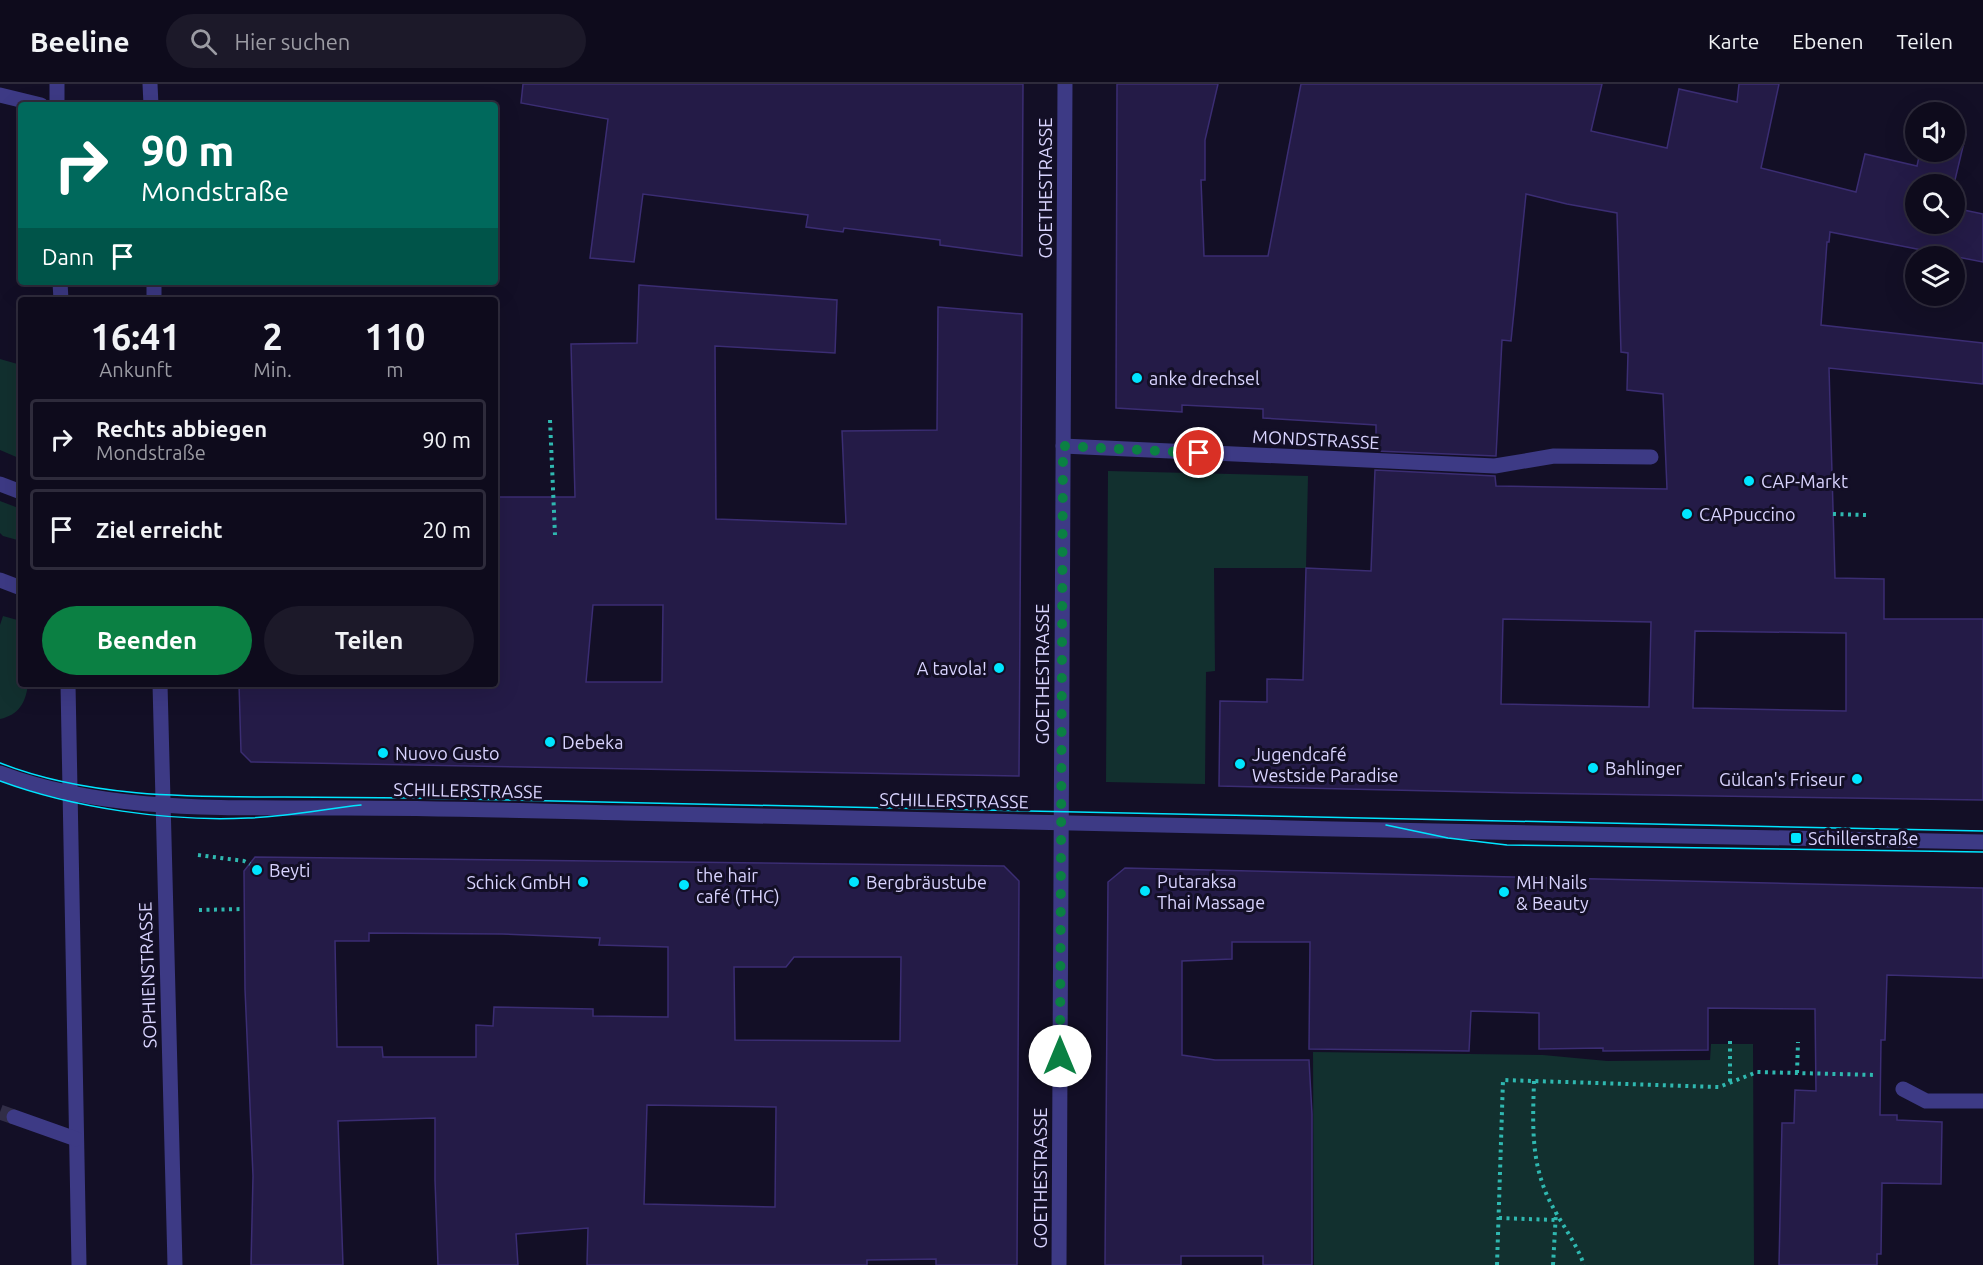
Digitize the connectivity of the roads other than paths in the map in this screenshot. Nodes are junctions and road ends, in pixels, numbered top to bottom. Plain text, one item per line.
1 (57, 84) edge
2 (150, 84) edge
3 (1065, 84) edge
4 (0, 95) edge
5 (29, 102) edge
6 (57, 102) edge
7 (150, 102) edge
8 (1063, 446) junction
9 (1651, 457) dead end
10 (0, 484) edge
11 (18, 491) edge
12 (0, 580) edge
13 (18, 587) edge
14 (68, 687) edge
15 (160, 687) edge
16 (0, 773) edge
17 (71, 792) junction
18 (162, 805) junction
19 (1061, 822) junction
20 (1983, 842) edge
21 (1904, 1089) road end
22 (1983, 1101) edge
23 (14, 1117) tunnel mouth
24 (76, 1139) junction
25 (79, 1265) edge
26 (175, 1265) edge
27 (1059, 1265) edge

1 - 6 street
2 - 7 street
3 - 8 street, GOETHESTRASSE
4 - 5 street
8 - 9 street, MONDSTRASSE
8 - 19 street, GOETHESTRASSE
10 - 11 street
12 - 13 street
14 - 17 street
15 - 18 street, SOPHIENSTRASSE
16 - 17 street, SCHILLERSTRASSE
17 - 18 street, SCHILLERSTRASSE
17 - 24 street
18 - 19 street, SCHILLERSTRASSE
18 - 26 street, SOPHIENSTRASSE
19 - 20 street, SCHILLERSTRASSE
19 - 27 street, GOETHESTRASSE
21 - 22 street
23 - 24 street
24 - 25 street

